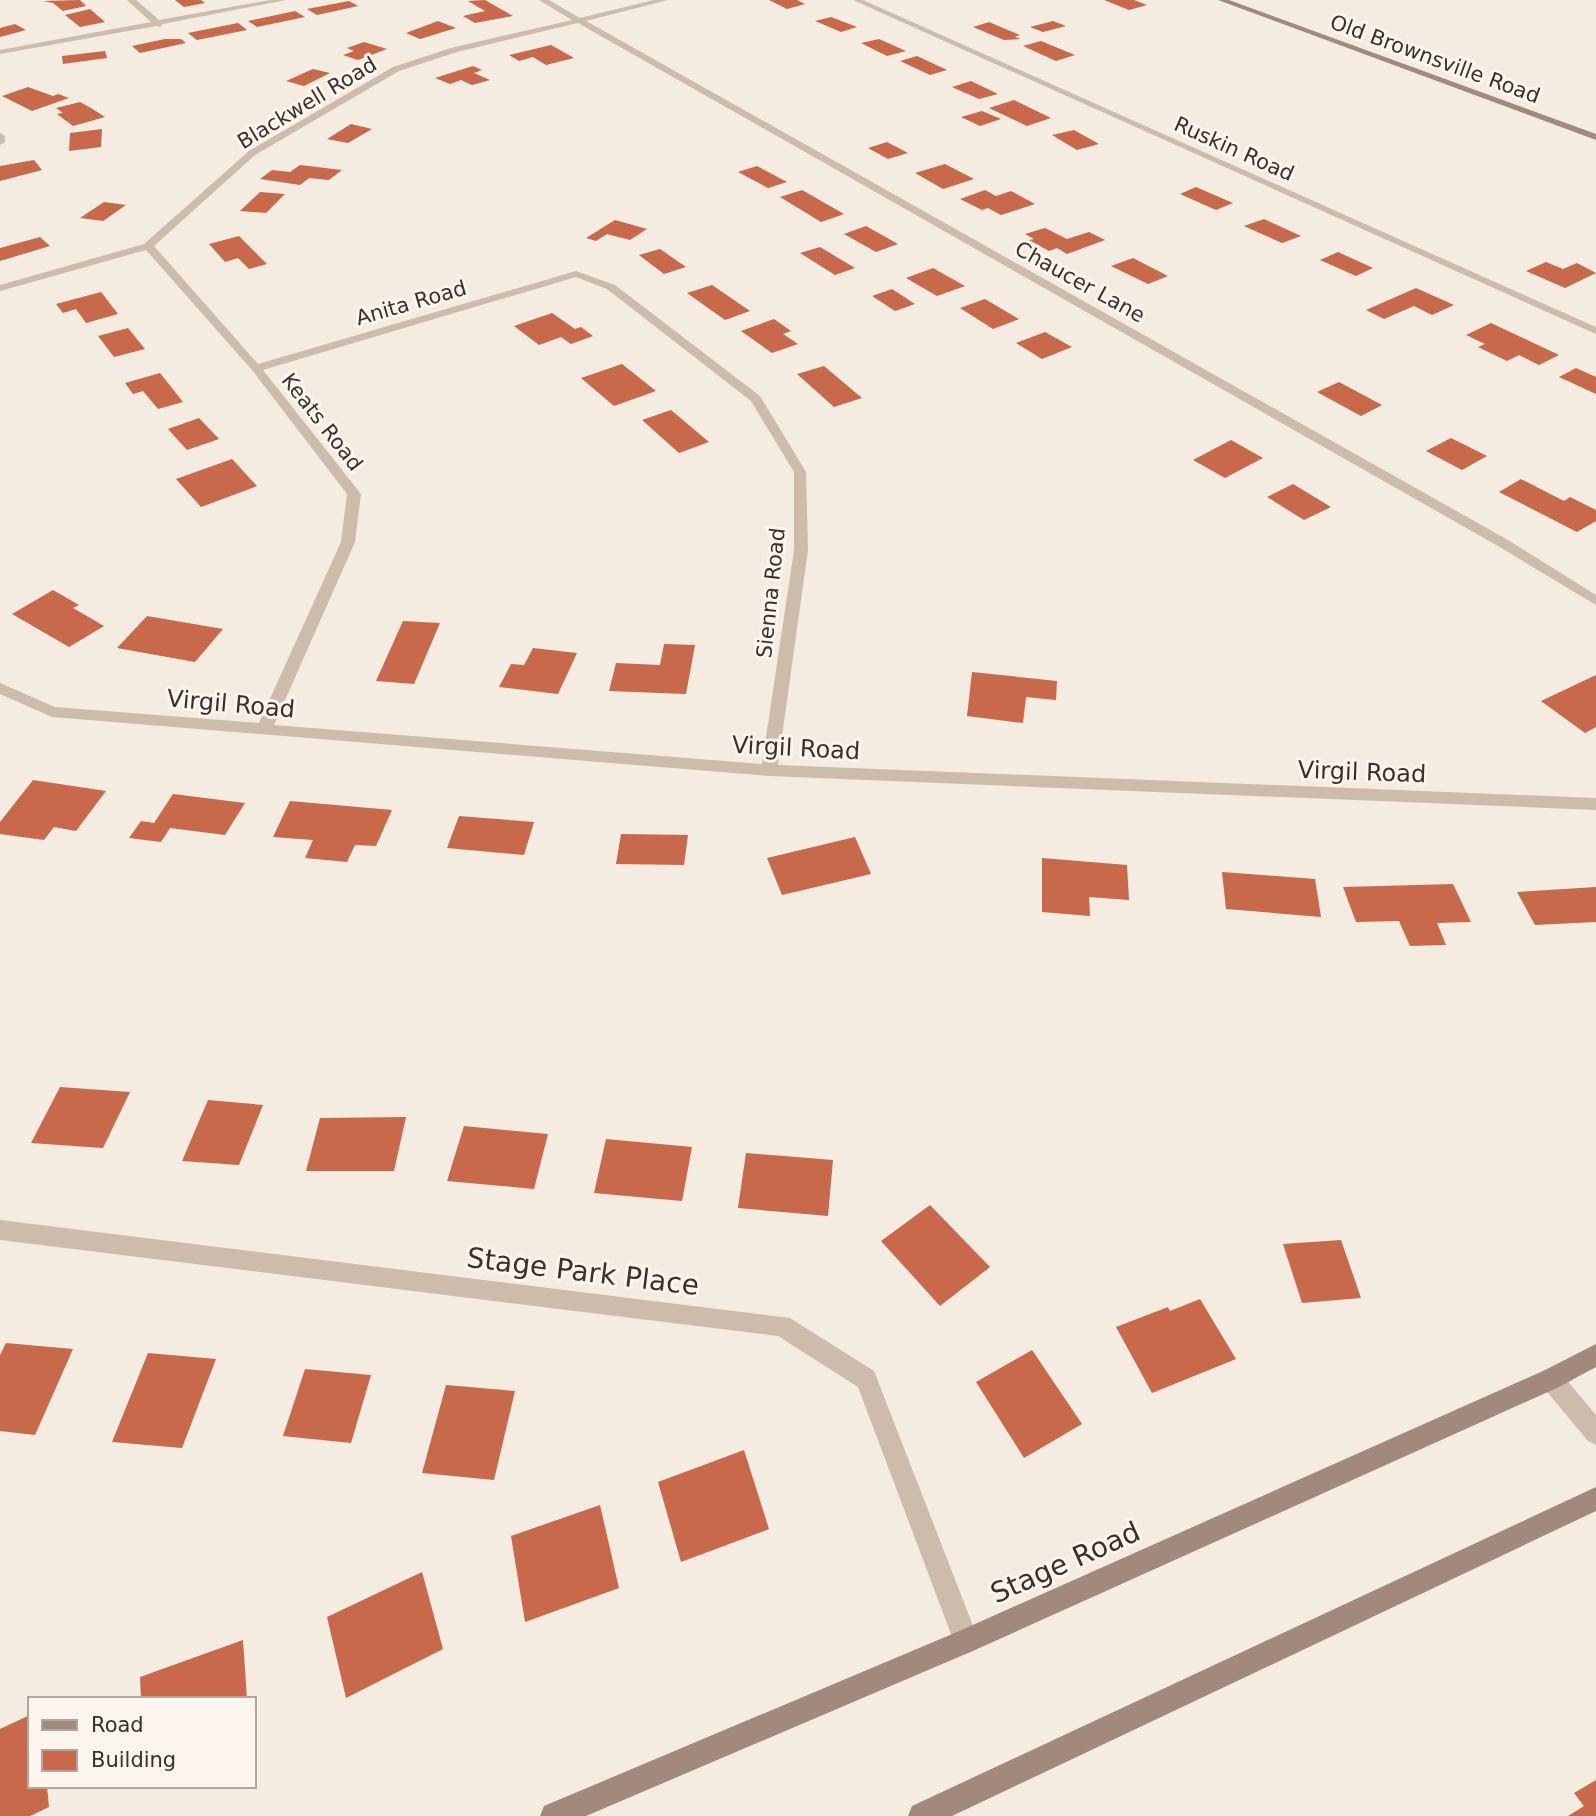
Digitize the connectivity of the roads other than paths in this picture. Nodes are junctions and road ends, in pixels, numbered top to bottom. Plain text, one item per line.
1 (131, 0) edge
2 (282, 0) edge
3 (543, 0) edge
4 (664, 0) edge
5 (857, 0) edge
6 (1222, 0) edge
7 (578, 20) junction
8 (160, 25) junction
9 (0, 52) edge
10 (1596, 137) edge
11 (148, 246) junction
12 (576, 274) joint
13 (0, 288) edge
14 (1592, 325) edge
15 (256, 368) junction
16 (1596, 601) edge
17 (0, 688) edge
18 (264, 730) junction
19 (769, 770) junction
20 (1596, 804) edge
21 (0, 1230) edge
22 (1596, 1355) edge
23 (1551, 1379) junction
24 (1596, 1433) edge
25 (1596, 1499) edge
26 (966, 1641) junction
27 (554, 1816) edge
28 (922, 1816) edge

1 - 8 street
2 - 8 street
3 - 7 street, Chaucer Lane
4 - 7 street, Blackwell Road
5 - 14 street, Ruskin Road
6 - 10 main road, Old Brownsville Road
7 - 11 street, Blackwell Road
7 - 16 street, Chaucer Lane
8 - 9 street
11 - 13 street, Blackwell Road
11 - 15 street, Keats Road
12 - 15 street, Anita Road
12 - 19 street, Sienna Road
15 - 18 street, Keats Road
17 - 18 street, Virgil Road
18 - 19 street, Virgil Road
19 - 20 street, Virgil Road
21 - 26 street, Stage Park Place
22 - 23 main road, Stage Road
23 - 24 street
23 - 26 main road, Stage Road
25 - 28 main road
26 - 27 main road, Stage Road

